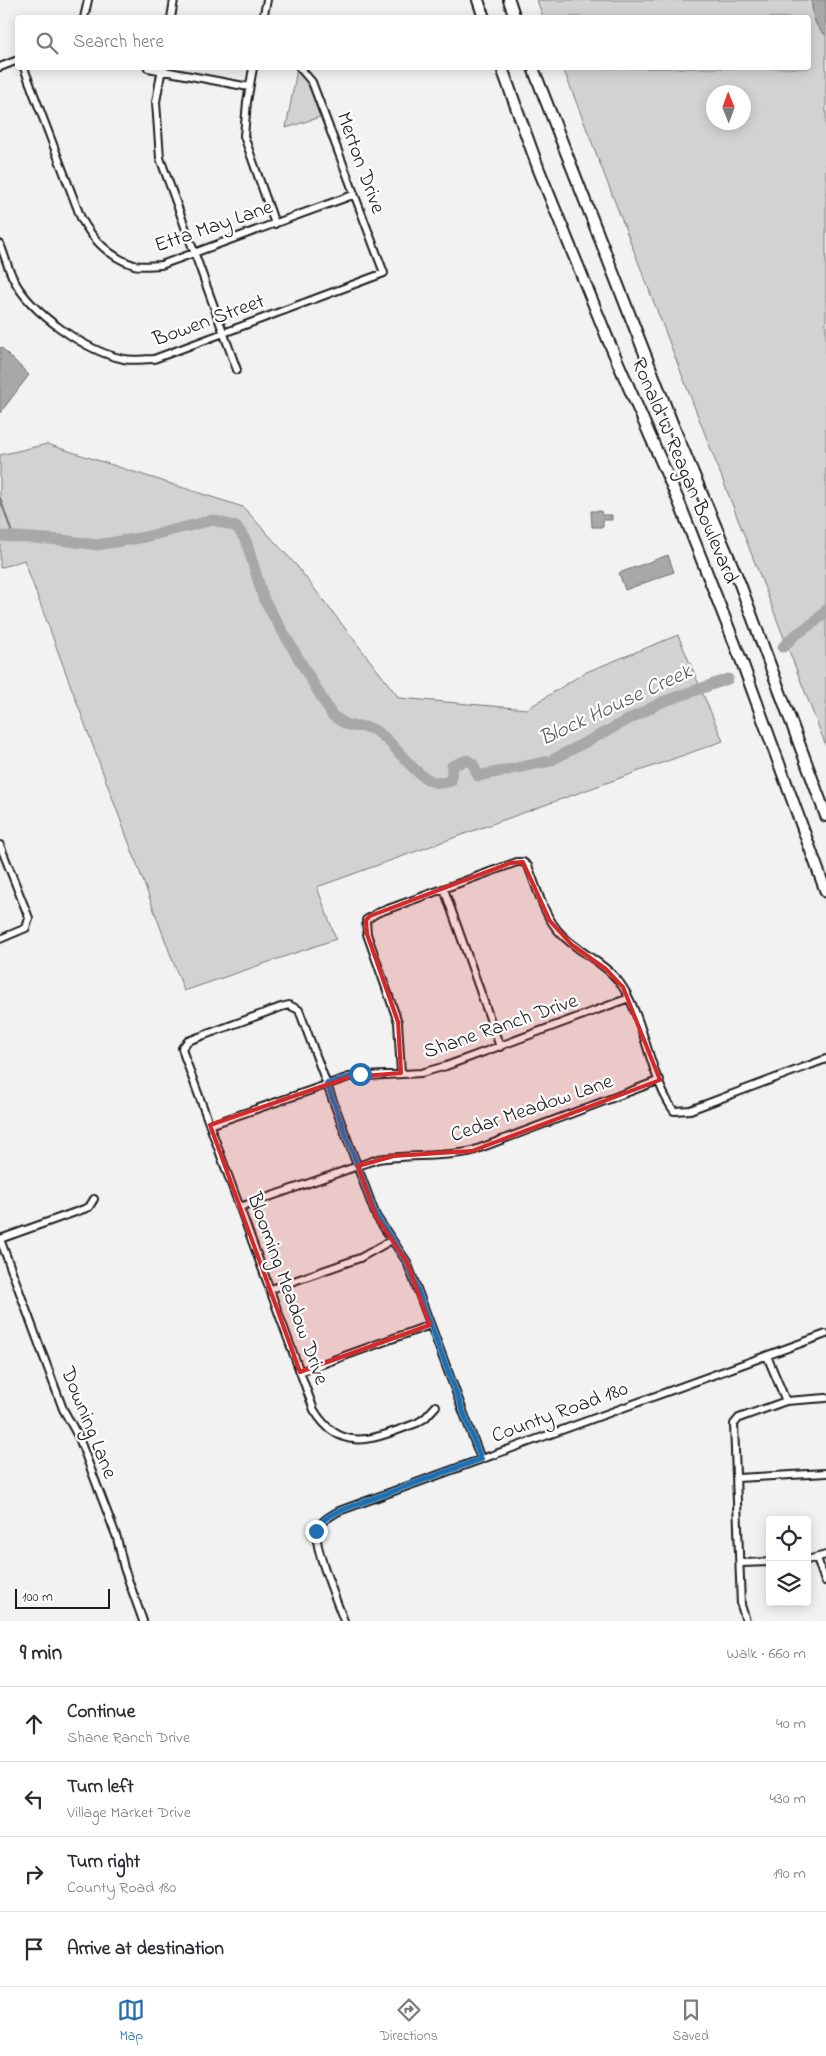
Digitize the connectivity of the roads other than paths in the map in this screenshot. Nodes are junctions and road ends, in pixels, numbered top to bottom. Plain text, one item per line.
1 (88, 0) edge
2 (174, 0) edge
3 (267, 0) edge
4 (478, 0) edge
5 (509, 0) edge
6 (85, 15) edge
7 (172, 15) edge
8 (264, 15) edge
9 (483, 15) edge
10 (514, 15) edge
11 (15, 61) edge
12 (0, 67) edge
13 (25, 70) edge
14 (162, 70) edge
15 (167, 70) edge
16 (253, 70) edge
17 (302, 70) edge
18 (503, 70) edge
19 (534, 70) edge
20 (249, 87) junction
21 (353, 195) junction
22 (275, 224) junction
23 (0, 244) edge
24 (195, 254) junction
25 (384, 273) joint
26 (224, 334) junction
27 (237, 370) dead end
28 (826, 816) edge
29 (0, 845) edge
30 (444, 889) junction
31 (826, 892) edge
32 (0, 939) edge
33 (629, 998) junction
34 (500, 1047) junction
35 (826, 1059) edge
36 (401, 1073) junction
37 (660, 1080) junction
38 (327, 1084) junction
39 (210, 1124) junction
40 (358, 1166) junction
41 (94, 1199) dead end
42 (240, 1207) junction
43 (0, 1239) edge
44 (392, 1240) junction
45 (271, 1289) junction
46 (430, 1325) junction
47 (826, 1334) edge
48 (767, 1356) junction
49 (300, 1372) junction
50 (826, 1398) edge
51 (786, 1401) junction
52 (436, 1406) dead end
53 (481, 1459) junction
54 (826, 1473) edge
55 (737, 1478) junction
56 (826, 1555) edge
57 (818, 1558) junction
58 (811, 1559) edge
59 (766, 1562) edge
60 (741, 1563) junction
61 (825, 1581) edge
62 (143, 1621) edge
63 (344, 1621) edge
64 (746, 1621) edge

1 - 6 street
2 - 7 street
3 - 8 street
4 - 9 main road
5 - 10 main road
11 - 12 street
13 - 24 street, Etta May Lane
14 - 24 street
15 - 20 street
16 - 20 street
17 - 21 street, Merton Drive
18 - 31 main road, Ronald W Reagan Boulevard
19 - 28 main road, Ronald W Reagan Boulevard
20 - 22 street
21 - 22 street, Etta May Lane
21 - 25 street, Merton Drive
22 - 24 street, Etta May Lane
23 - 26 street, Bowen Street
24 - 26 street
25 - 26 street, Bowen Street
26 - 27 street
29 - 32 street
30 - 33 street
30 - 34 street
30 - 36 street
33 - 34 street, Shane Ranch Drive
33 - 37 street
34 - 36 street, Shane Ranch Drive
35 - 37 street
36 - 38 street, Shane Ranch Drive
37 - 40 street, Cedar Meadow Lane
38 - 39 street, Shane Ranch Drive
38 - 39 street, Blooming Meadow Drive
38 - 40 street
39 - 42 street, Blooming Meadow Drive
40 - 42 street, Cedar Meadow Lane
40 - 44 street
41 - 43 street, Downing Lane
42 - 45 street, Blooming Meadow Drive
43 - 62 street, Downing Lane
44 - 45 street
44 - 46 street
45 - 49 street, Blooming Meadow Drive
46 - 49 street
46 - 53 street
47 - 48 street, County Road 180
48 - 51 street
48 - 53 street, County Road 180
49 - 52 street, Blooming Meadow Drive
50 - 51 street
51 - 55 street
53 - 63 street, County Road 180
54 - 55 street
55 - 60 street
56 - 57 street
57 - 58 street
57 - 61 street
59 - 60 street
60 - 64 street

